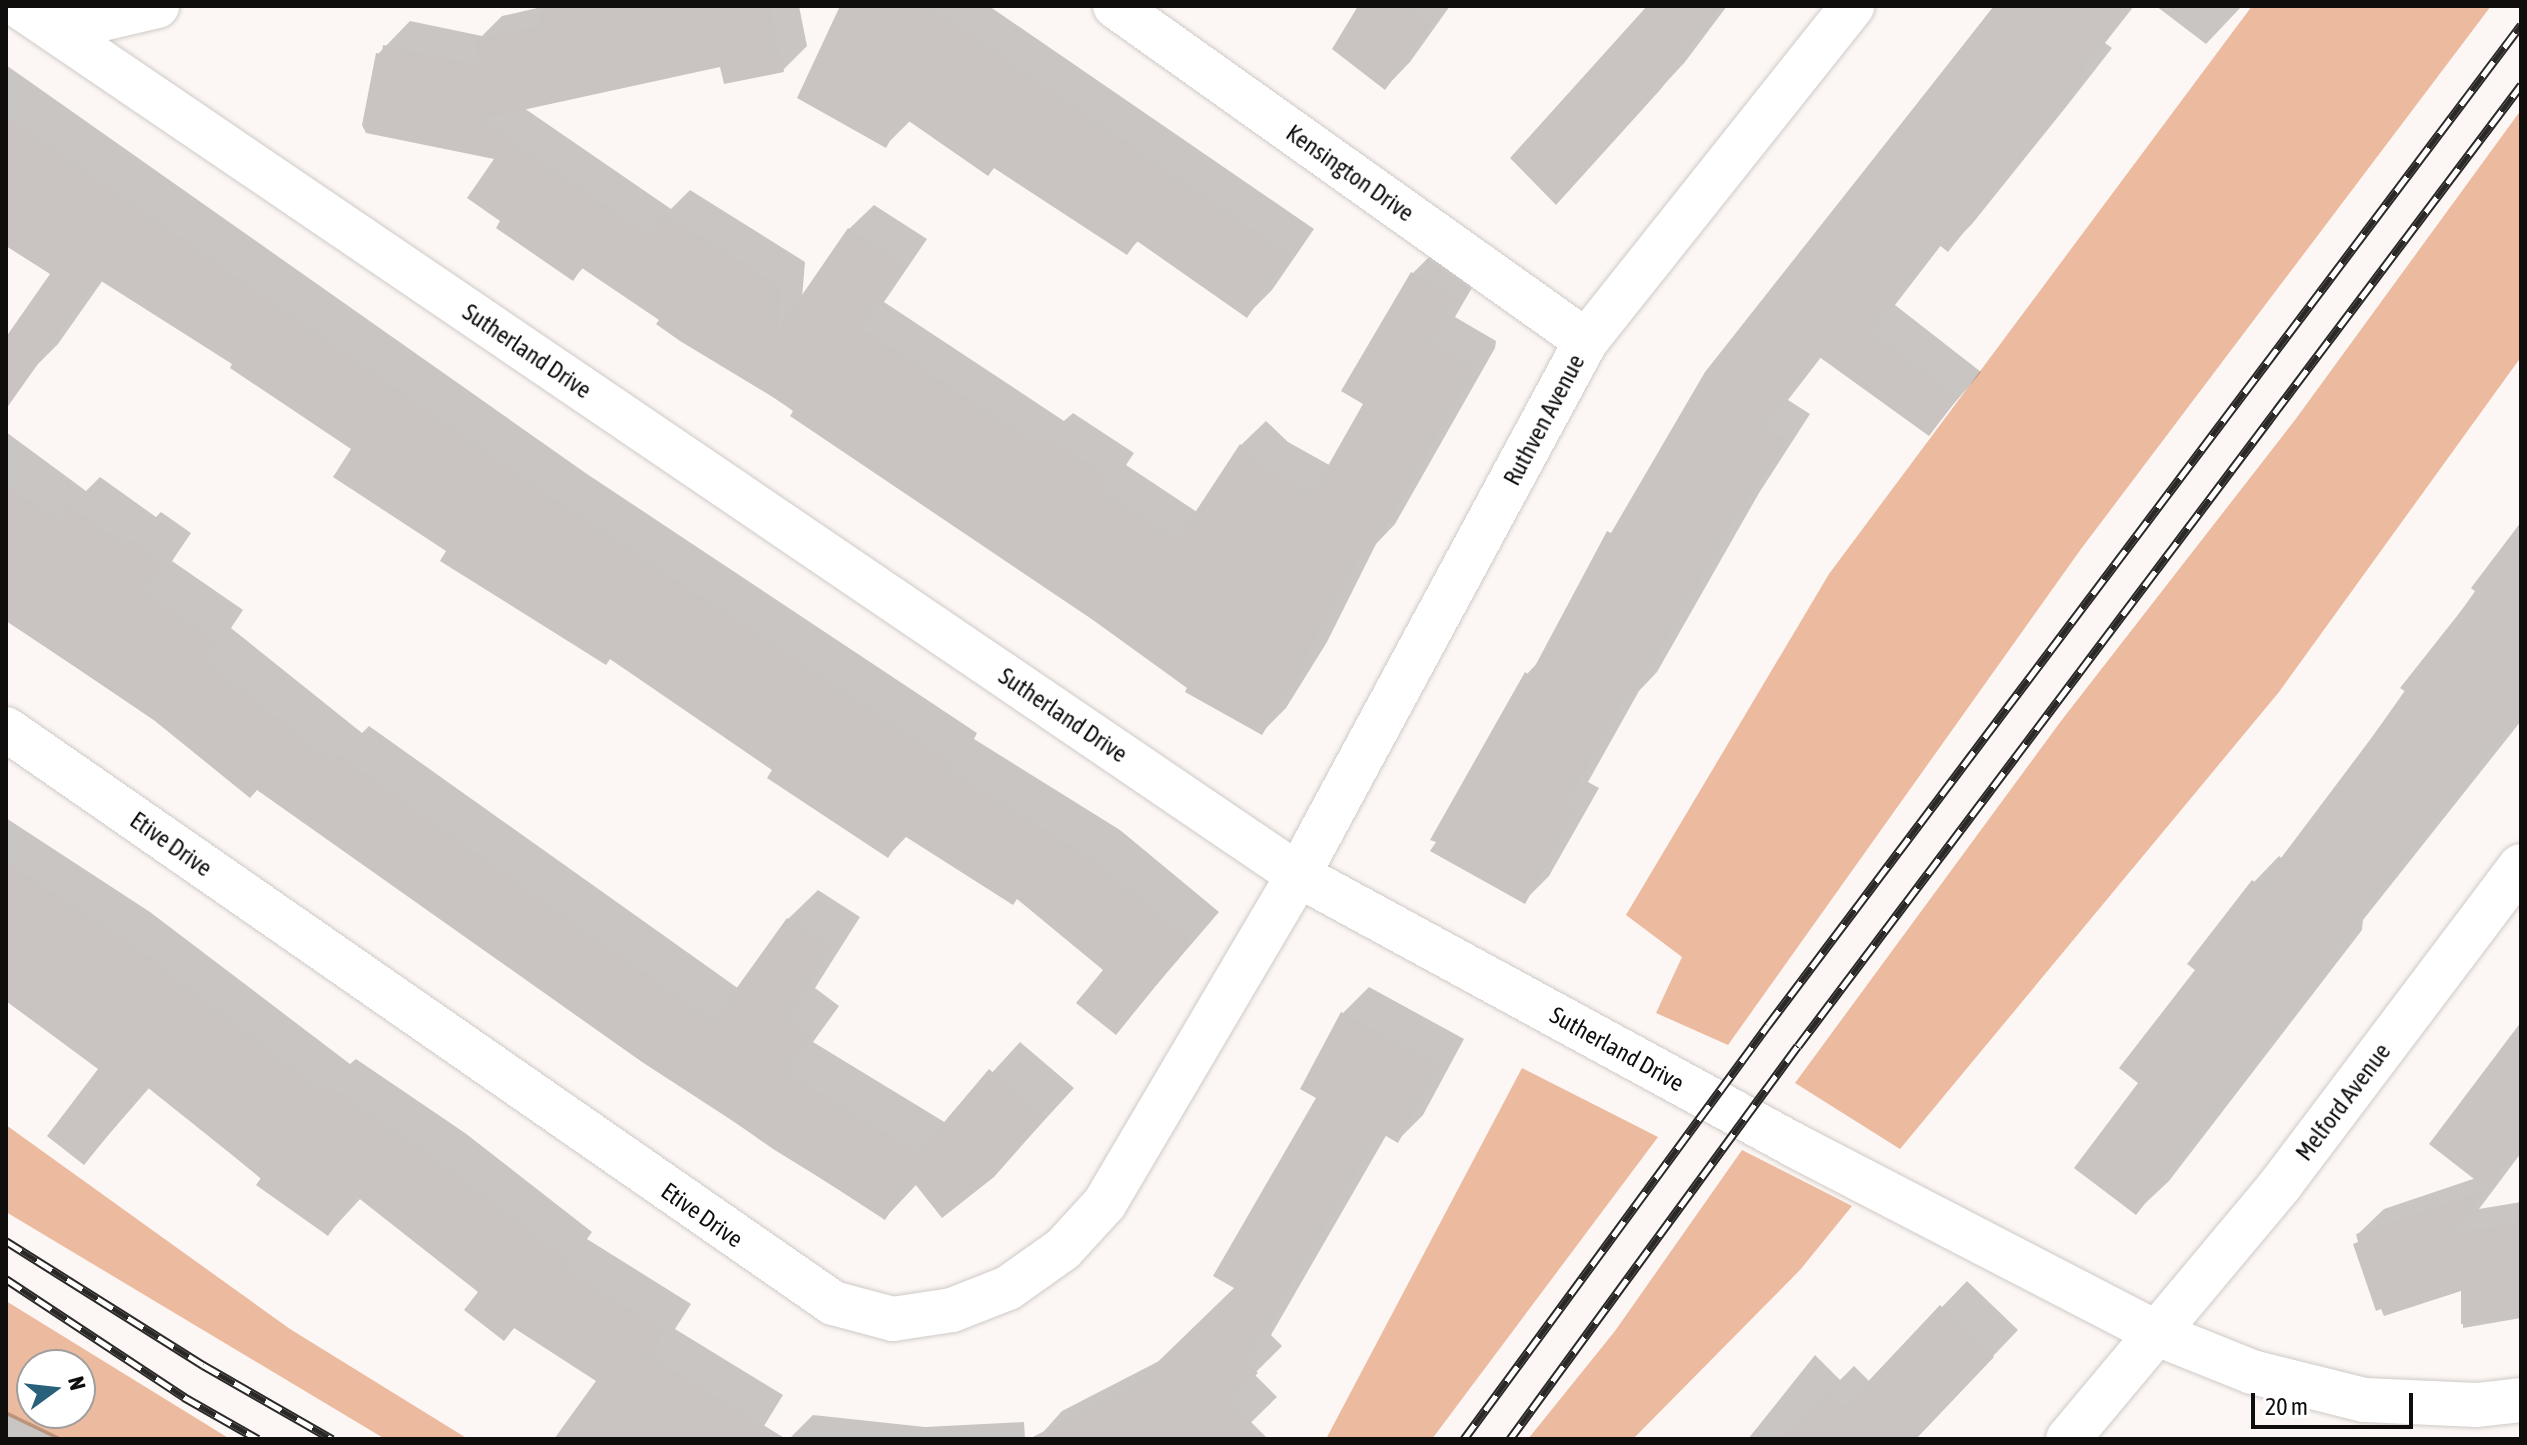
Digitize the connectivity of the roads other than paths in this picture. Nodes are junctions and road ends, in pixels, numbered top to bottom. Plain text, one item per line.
1 (19, 6) edge
2 (157, 6) edge
3 (1115, 6) edge
4 (1852, 6) edge
5 (55, 30) junction
6 (1586, 341) junction
7 (6, 729) edge
8 (2521, 866) edge
9 (1298, 875) junction
10 (2160, 1335) junction
11 (2521, 1400) edge
12 (2068, 1439) edge

1 - 5 street, Sutherland Drive
2 - 5 street
3 - 6 street, Kensington Drive
4 - 6 street, Ruthven Avenue
5 - 9 street, Sutherland Drive
6 - 9 street, Ruthven Avenue
7 - 9 street, Etive Drive
8 - 10 street, Melford Avenue
9 - 10 street, Sutherland Drive
10 - 11 street, Sutherland Drive
10 - 12 street, Melford Avenue

